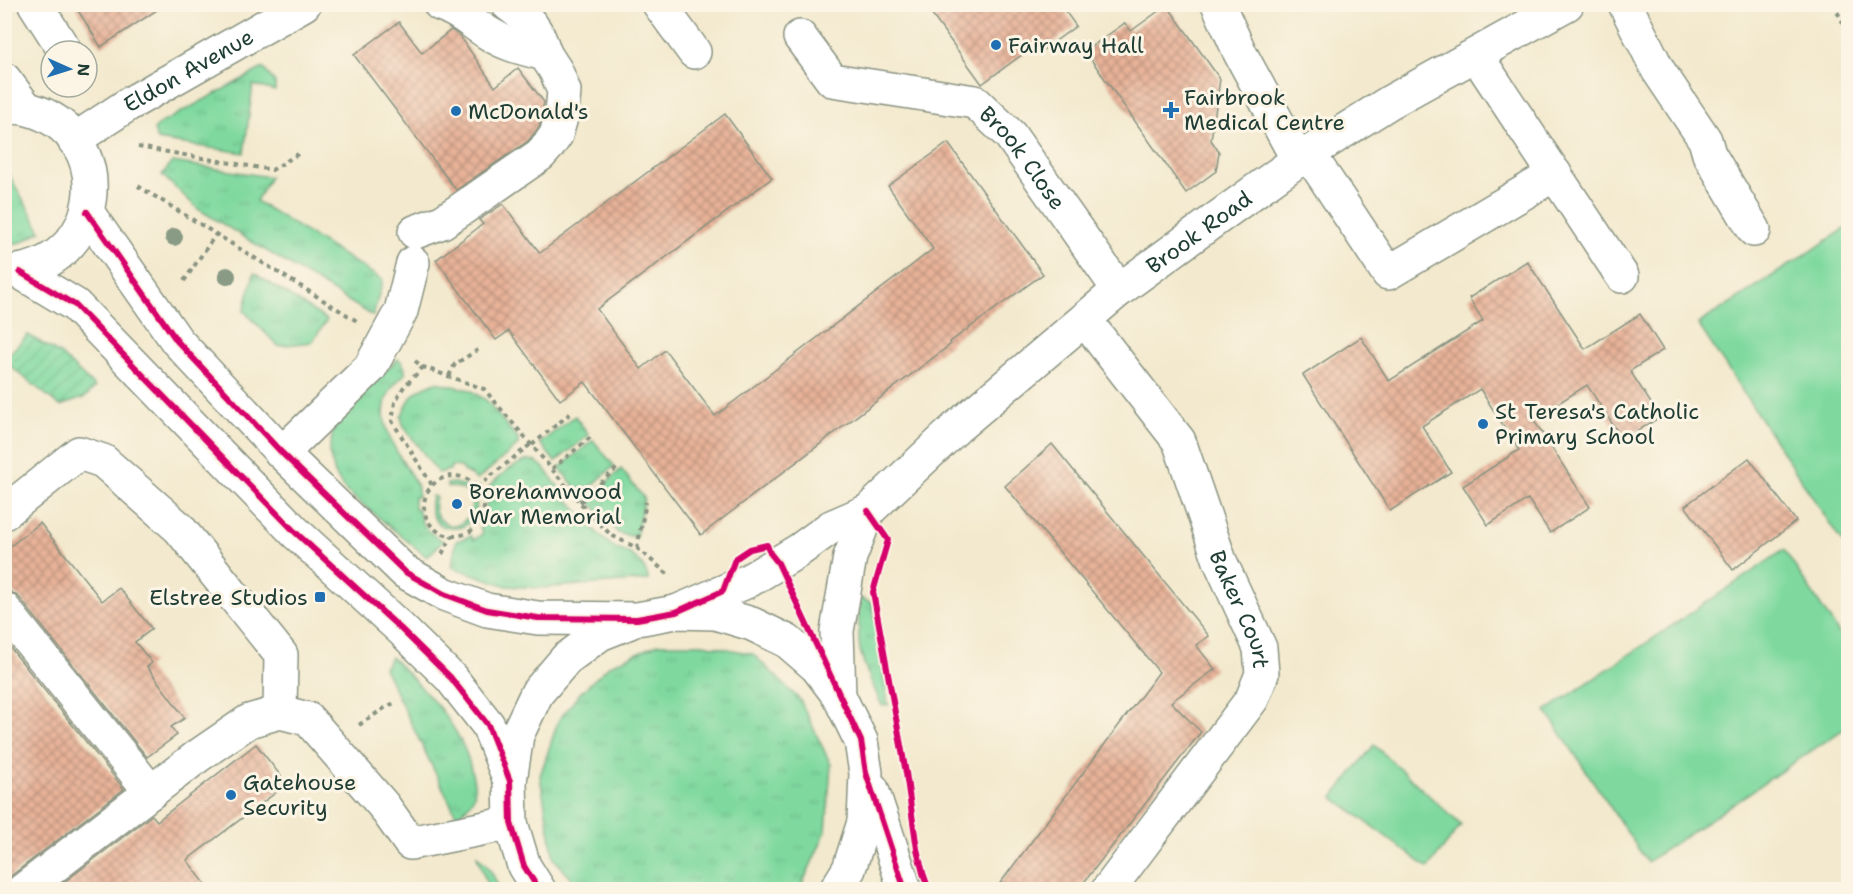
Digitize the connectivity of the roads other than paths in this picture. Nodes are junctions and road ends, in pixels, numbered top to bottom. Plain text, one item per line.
1 (35, 4) edge
2 (440, 4) edge
3 (508, 4) edge
4 (659, 4) edge
5 (1218, 4) edge
6 (1567, 4) edge
7 (1624, 4) edge
8 (292, 15) edge
9 (800, 37) dead end
10 (57, 39) edge
11 (694, 52) dead end
12 (545, 54) junction
13 (1476, 55) junction
14 (4, 79) edge
15 (15, 107) edge
16 (74, 140) junction
17 (1303, 157) junction
18 (1555, 174) junction
19 (87, 212) junction
20 (1754, 231) dead end
21 (12, 272) edge
22 (1623, 276) dead end
23 (1119, 290) junction
24 (1085, 320) junction
25 (282, 453) junction
26 (868, 511) junction
27 (4, 513) edge
28 (4, 609) edge
29 (676, 612) junction
30 (637, 619) junction
31 (839, 696) junction
32 (280, 712) junction
33 (866, 773) junction
34 (510, 781) junction
35 (151, 792) junction
36 (511, 823) junction
37 (23, 890) edge
38 (538, 890) edge
39 (836, 890) edge
40 (905, 890) edge
41 (1108, 890) edge

1 - 10 main road
2 - 12 main road
3 - 12 main road
4 - 11 main road
5 - 17 main road
6 - 13 main road, Brook Road
7 - 20 main road
8 - 16 main road, Eldon Avenue
9 - 23 main road, Brook Close
12 - 25 main road
13 - 17 main road, Brook Road
13 - 18 main road
14 - 15 main road
15 - 16 main road
16 - 19 main road
17 - 18 main road
17 - 23 main road, Brook Road
18 - 22 main road
19 - 21 main road
19 - 25 main road
21 - 34 main road
23 - 24 main road, Brook Road
24 - 26 main road, Brook Road
24 - 41 main road, Baker Court
25 - 30 main road
26 - 29 main road, Brook Road
26 - 31 main road, Brook Road
27 - 32 main road
28 - 35 main road
29 - 30 main road
29 - 31 main road
30 - 34 main road
31 - 33 main road
32 - 35 main road
32 - 36 main road
33 - 39 main road
33 - 40 main road
34 - 36 main road
35 - 37 main road
36 - 38 main road

